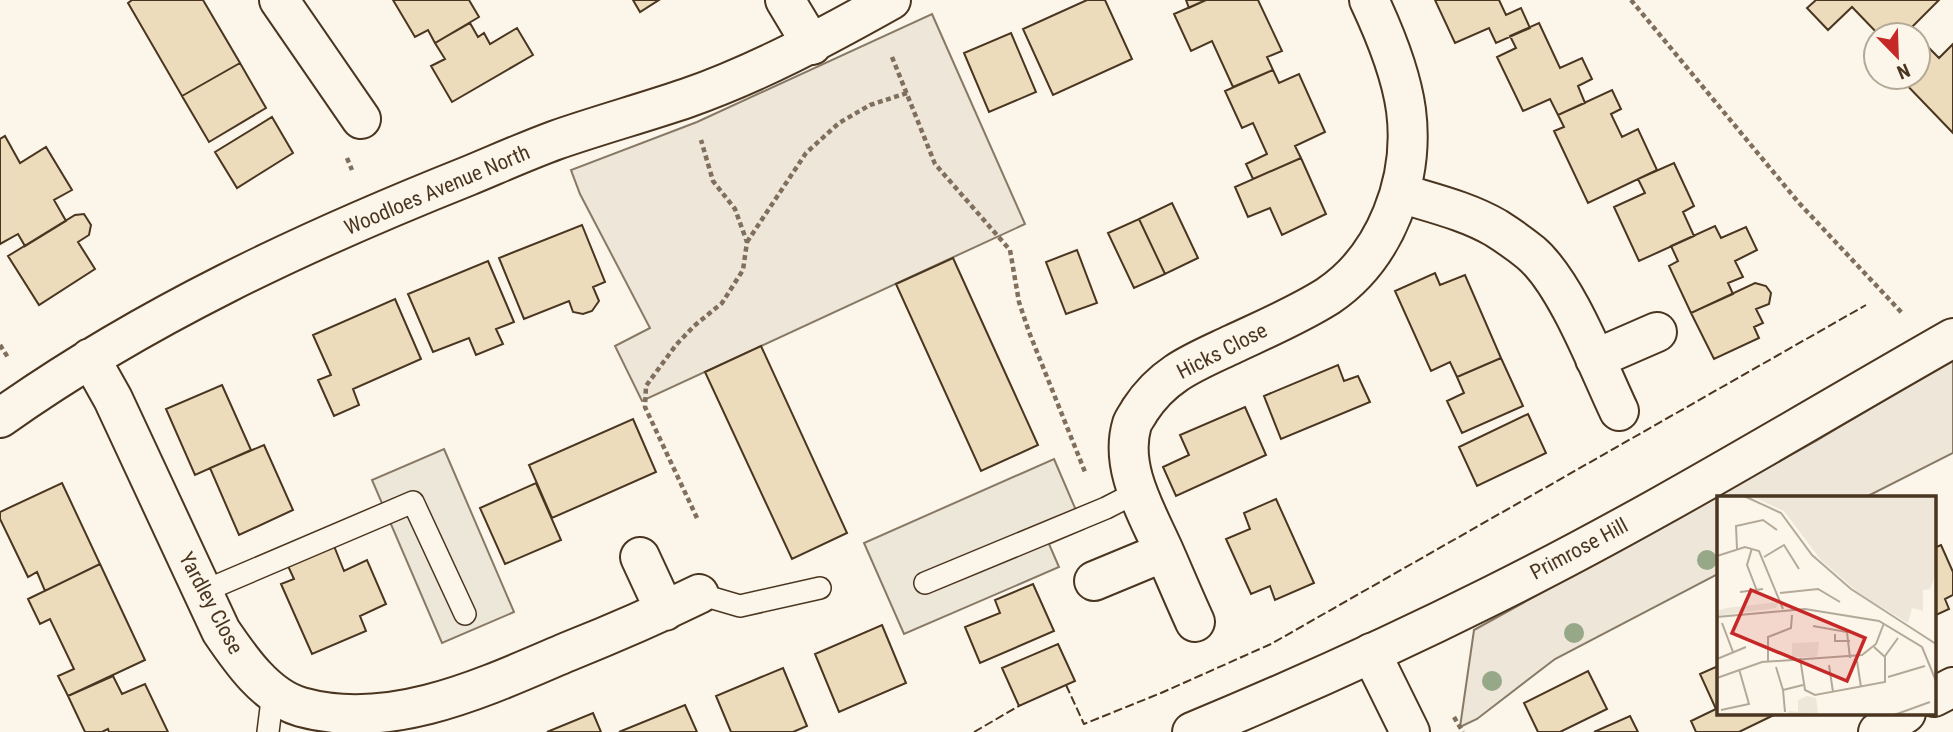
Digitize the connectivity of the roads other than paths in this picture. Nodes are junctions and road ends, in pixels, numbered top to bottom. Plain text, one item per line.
1 (279, 0) edge
2 (785, 0) edge
3 (891, 0) edge
4 (1369, 0) edge
5 (812, 45) junction
6 (361, 119) dead end
7 (1400, 193) junction
8 (1657, 332) dead end
9 (1953, 338) edge
10 (90, 358) junction
11 (1595, 359) junction
12 (1619, 411) dead end
13 (0, 418) edge
14 (1121, 500) junction
15 (1164, 552) junction
16 (640, 557) dead end
17 (1094, 581) dead end
18 (925, 583) dead end
19 (820, 588) dead end
20 (202, 592) junction
21 (699, 594) joint
22 (665, 611) junction
23 (465, 614) dead end
24 (1195, 622) dead end
25 (1371, 653) junction
26 (1953, 687) edge
27 (273, 692) junction
28 (1936, 696) edge
29 (1905, 714) edge
30 (268, 732) edge
31 (1192, 732) edge
32 (1410, 732) edge
33 (1878, 732) edge

1 - 6 street
2 - 5 street
3 - 5 street, Woodloes Avenue North
4 - 7 street, Hicks Close
5 - 10 street, Woodloes Avenue North
7 - 11 street
7 - 14 street, Hicks Close
8 - 11 street
9 - 25 street, Primrose Hill
10 - 13 street, Woodloes Avenue North
10 - 20 street, Yardley Close
11 - 12 street
14 - 15 street, Hicks Close
14 - 18 lane
15 - 17 street
15 - 24 street, Hicks Close
16 - 22 street
19 - 21 lane
20 - 23 lane
20 - 27 street, Yardley Close
21 - 22 street, Yardley Close
22 - 27 street, Yardley Close
25 - 31 street, Primrose Hill
25 - 32 street
26 - 28 street
27 - 30 lane
29 - 33 street

